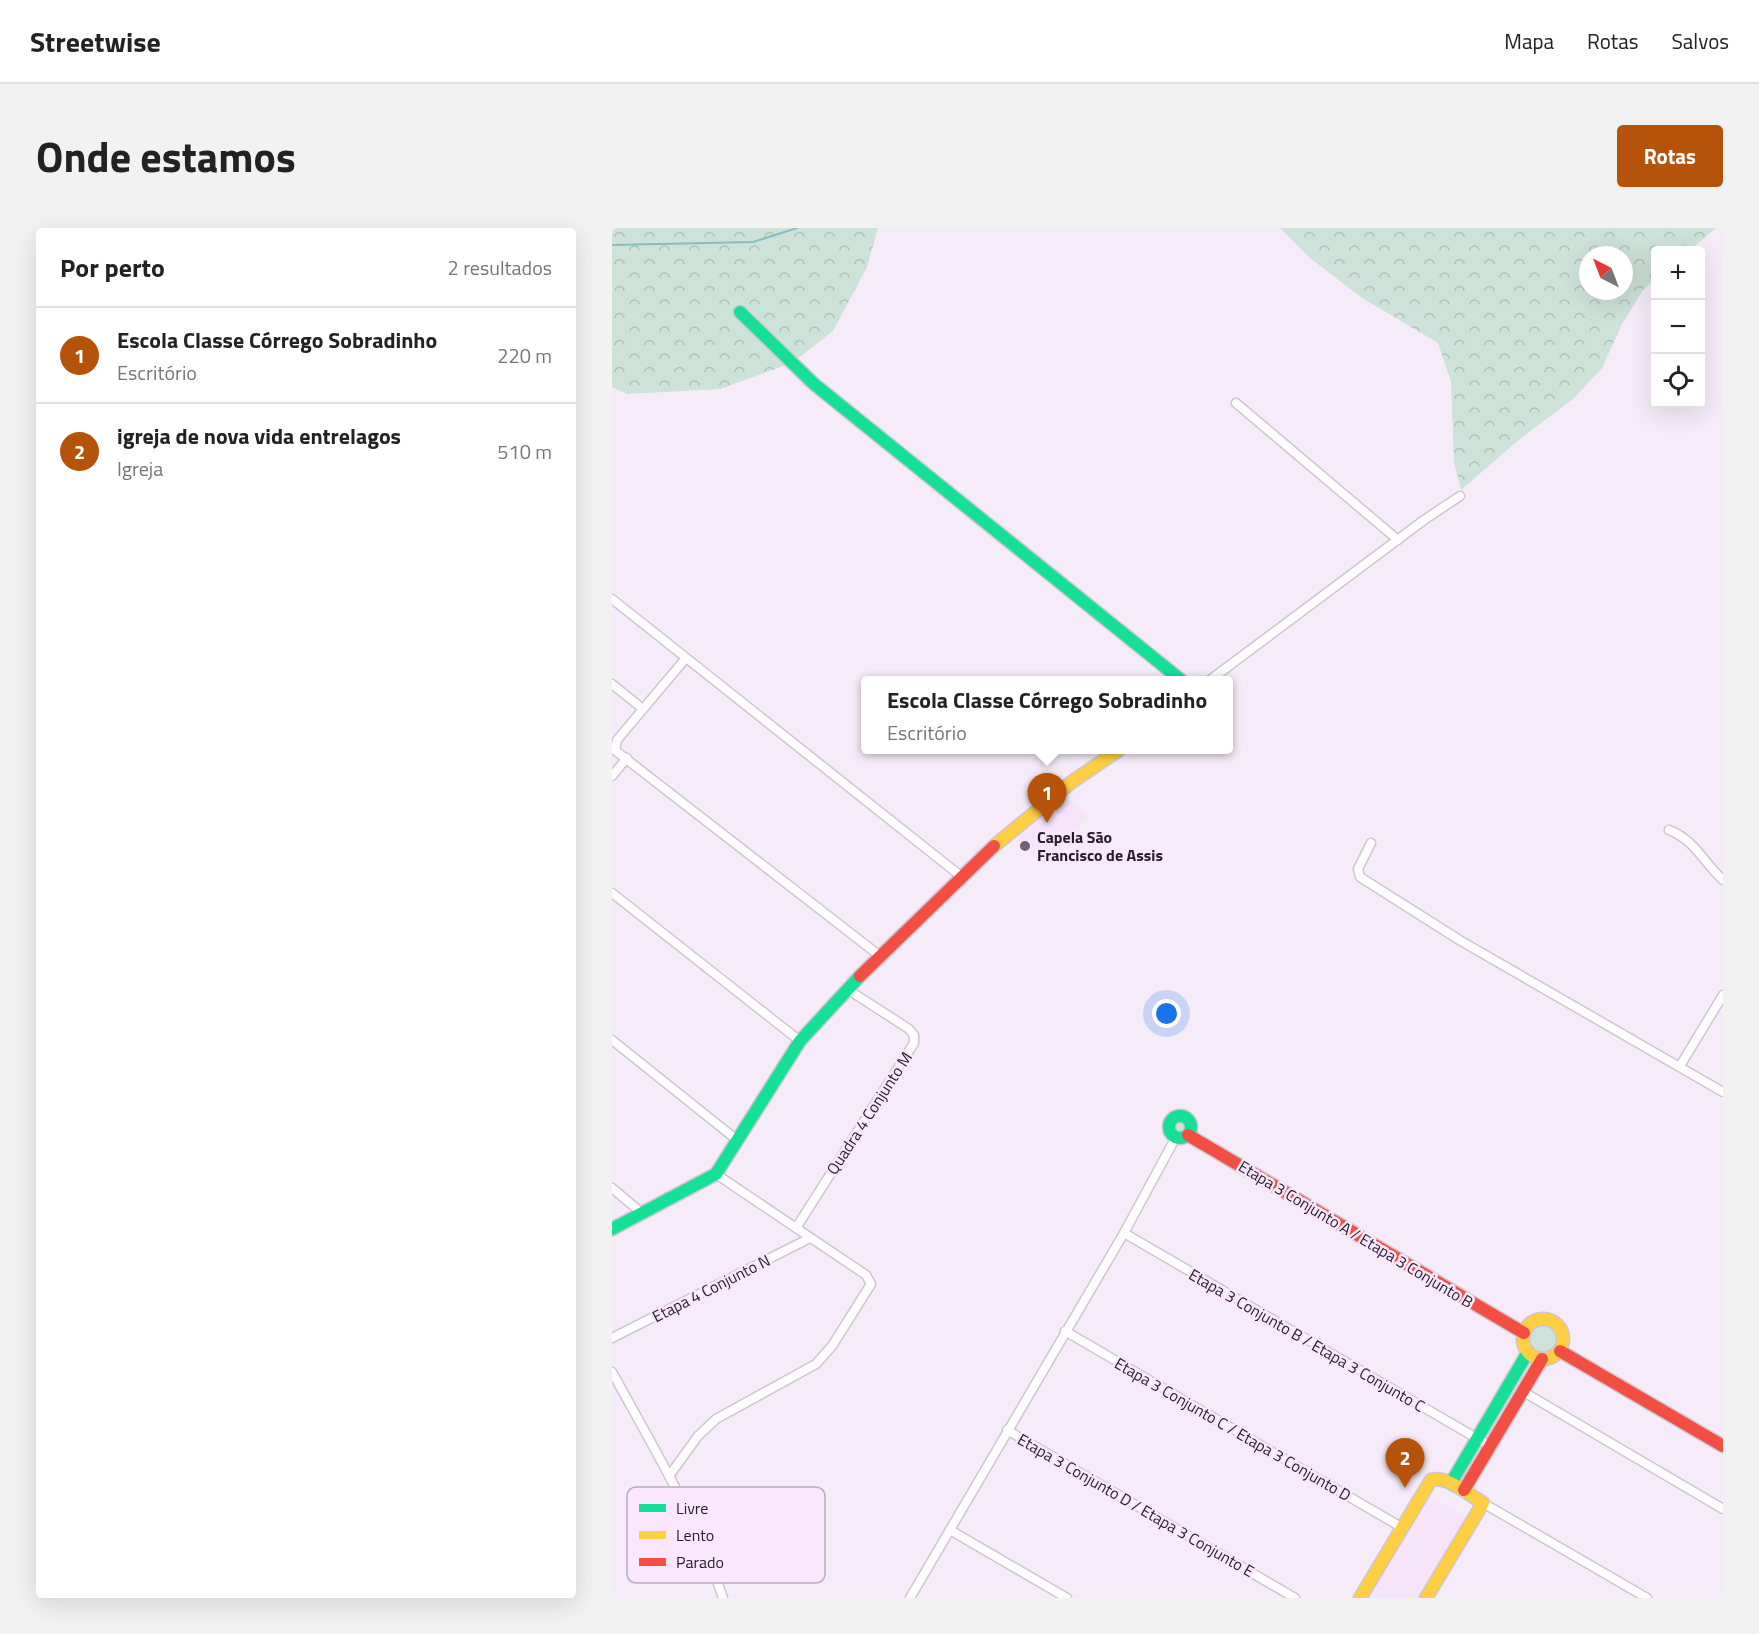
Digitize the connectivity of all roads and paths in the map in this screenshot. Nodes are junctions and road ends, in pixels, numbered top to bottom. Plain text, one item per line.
1 (740, 312) dead end
2 (1236, 403) dead end
3 (1460, 496) dead end
4 (1398, 540) junction
5 (612, 599) edge
6 (686, 658) junction
7 (1175, 676) edge
8 (1217, 676) edge
9 (612, 684) edge
10 (643, 709) junction
11 (614, 749) edge
12 (1113, 754) edge
13 (627, 758) junction
14 (612, 776) edge
15 (1669, 830) dead end
16 (1371, 843) dead end
17 (962, 877) junction
18 (1723, 880) edge
19 (612, 893) edge
20 (880, 956) junction
21 (847, 989) junction
22 (1723, 995) edge
23 (612, 1040) edge
24 (800, 1041) junction
25 (1680, 1066) junction
26 (1723, 1092) edge
27 (1182, 1136) joint
28 (737, 1140) junction
29 (716, 1174) junction
30 (612, 1188) edge
31 (643, 1214) junction
32 (795, 1228) junction
33 (612, 1229) edge
34 (1124, 1233) junction
35 (810, 1238) junction
36 (1065, 1331) junction
37 (1524, 1334) junction
38 (612, 1338) edge
39 (1560, 1351) junction
40 (1528, 1352) junction
41 (1542, 1359) junction
42 (612, 1372) edge
43 (1522, 1391) junction
44 (1007, 1430) junction
45 (1477, 1438) junction
46 (1490, 1446) junction
47 (1723, 1446) edge
48 (669, 1476) junction
49 (1451, 1483) junction
50 (674, 1487) edge
51 (1464, 1491) junction
52 (1483, 1503) junction
53 (1723, 1509) edge
54 (1401, 1527) junction
55 (950, 1530) junction
56 (717, 1583) edge
57 (723, 1598) edge
58 (910, 1598) edge
59 (1067, 1598) edge
60 (1295, 1598) edge
61 (1360, 1598) edge
62 (1426, 1598) edge
63 (1647, 1598) edge

1 - 7 street
2 - 4 street
3 - 4 street
4 - 8 street
5 - 6 street
6 - 10 street
6 - 17 street
9 - 10 street
10 - 11 street
11 - 13 street
12 - 17 street
13 - 14 street
13 - 20 street
15 - 18 street
16 - 25 street
17 - 20 street
19 - 24 street
20 - 21 street
21 - 24 street
21 - 32 street, Quadra 4 Conjunto M
22 - 25 street
23 - 28 street
24 - 28 street
25 - 26 street
27 - 34 street
27 - 37 street, Etapa 3 Conjunto A / Etapa 3 Conjunto B
28 - 29 street
29 - 31 street
29 - 32 street
30 - 31 street
31 - 33 street
32 - 35 street
34 - 36 street
34 - 45 street, Etapa 3 Conjunto B / Etapa 3 Conjunto C
35 - 38 street, Etapa 4 Conjunto N
35 - 48 street
36 - 44 street
36 - 54 street, Etapa 3 Conjunto C / Etapa 3 Conjunto D
37 - 39 street
37 - 40 street
39 - 41 street
39 - 47 street
40 - 41 street
40 - 45 street
41 - 43 street
42 - 48 street
43 - 46 street
43 - 53 street
44 - 55 street
44 - 60 street, Etapa 3 Conjunto D / Etapa 3 Conjunto E
45 - 46 street, Etapa 3 Conjunto B / Etapa 3 Conjunto C
45 - 49 street
46 - 51 street
48 - 50 street
49 - 51 street
49 - 54 street
51 - 52 street
52 - 62 street
52 - 63 street
54 - 61 street
55 - 58 street
55 - 59 street
56 - 57 street

